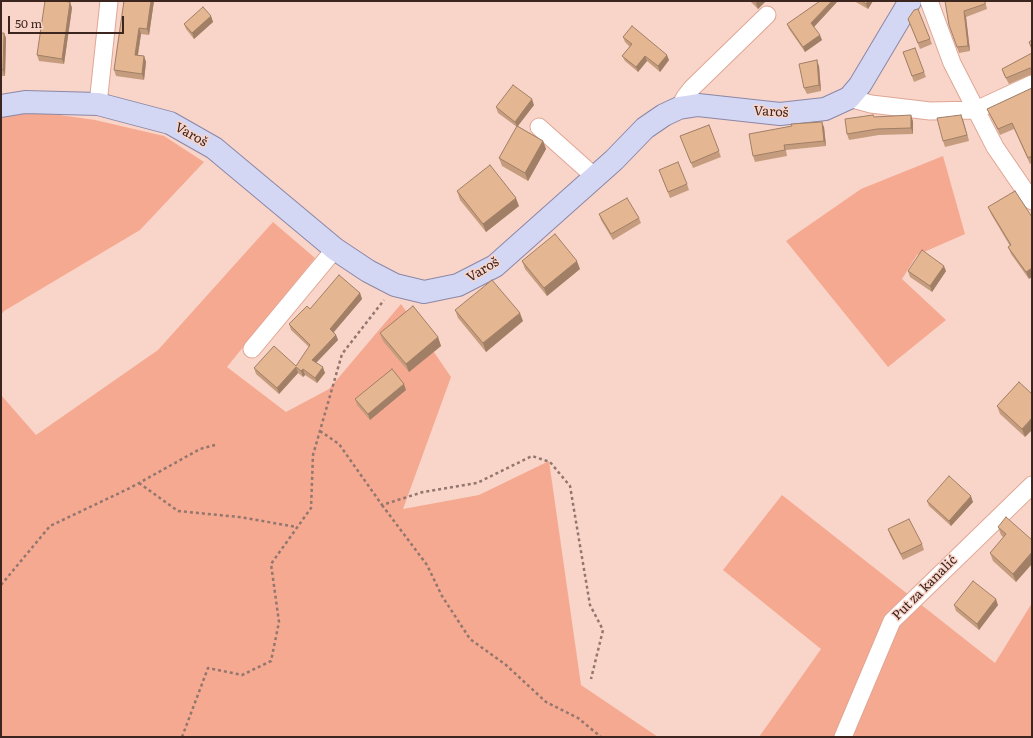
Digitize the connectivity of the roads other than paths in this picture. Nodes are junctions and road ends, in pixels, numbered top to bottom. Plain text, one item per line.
1 (110, 1) edge
2 (910, 1) edge
3 (928, 1) edge
4 (767, 15) dead end
5 (1032, 84) edge
6 (849, 98) junction
7 (98, 104) junction
8 (1, 106) edge
9 (679, 108) junction
10 (976, 110) junction
11 (539, 127) dead end
12 (595, 177) junction
13 (1032, 201) edge
14 (335, 249) junction
15 (252, 349) dead end
16 (1032, 485) edge
17 (844, 737) edge

1 - 7 street
2 - 6 main road, Varoš
3 - 10 street
4 - 9 street
5 - 10 street
6 - 9 main road, Varoš
6 - 10 street
7 - 8 main road, Varoš
7 - 14 main road, Varoš
9 - 12 main road, Varoš
10 - 13 street
11 - 12 street
12 - 14 main road, Varoš
14 - 15 street
16 - 17 street, Put za kanalić

